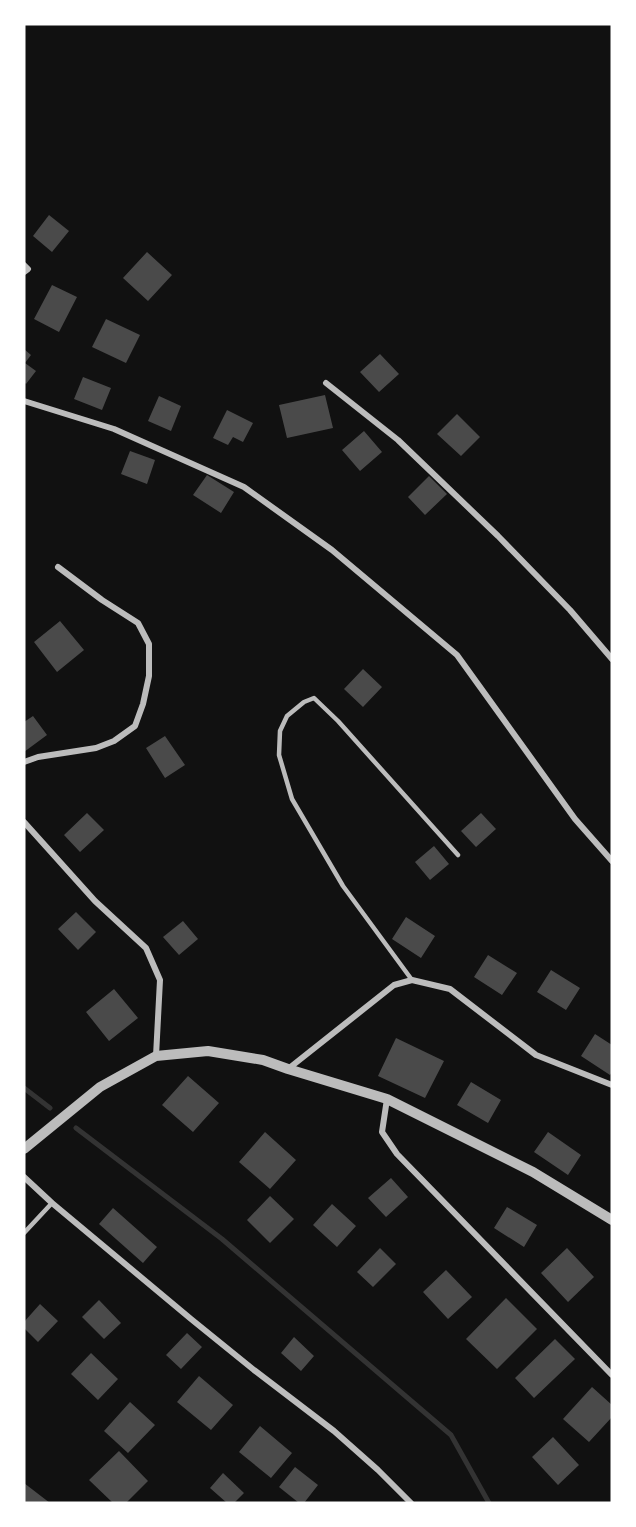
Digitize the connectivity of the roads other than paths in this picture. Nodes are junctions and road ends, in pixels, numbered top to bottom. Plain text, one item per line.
1 (326, 383) dead end
2 (24, 401) edge
3 (58, 567) dead end
4 (612, 658) edge
5 (24, 762) edge
6 (24, 822) edge
7 (458, 855) dead end
8 (612, 861) edge
9 (412, 980) junction
10 (156, 1056) junction
11 (288, 1069) junction
12 (612, 1085) edge
13 (387, 1099) junction
14 (24, 1149) edge
15 (24, 1177) edge
16 (52, 1203) junction
17 (612, 1220) edge
18 (24, 1233) edge
19 (612, 1375) edge
20 (411, 1503) edge

1 - 4 street
2 - 8 street
3 - 5 street
6 - 10 street
7 - 9 lane
9 - 11 street
9 - 12 street
10 - 11 street
10 - 14 street
11 - 13 street
13 - 17 street
13 - 19 street
15 - 16 street
16 - 18 lane
16 - 20 street

